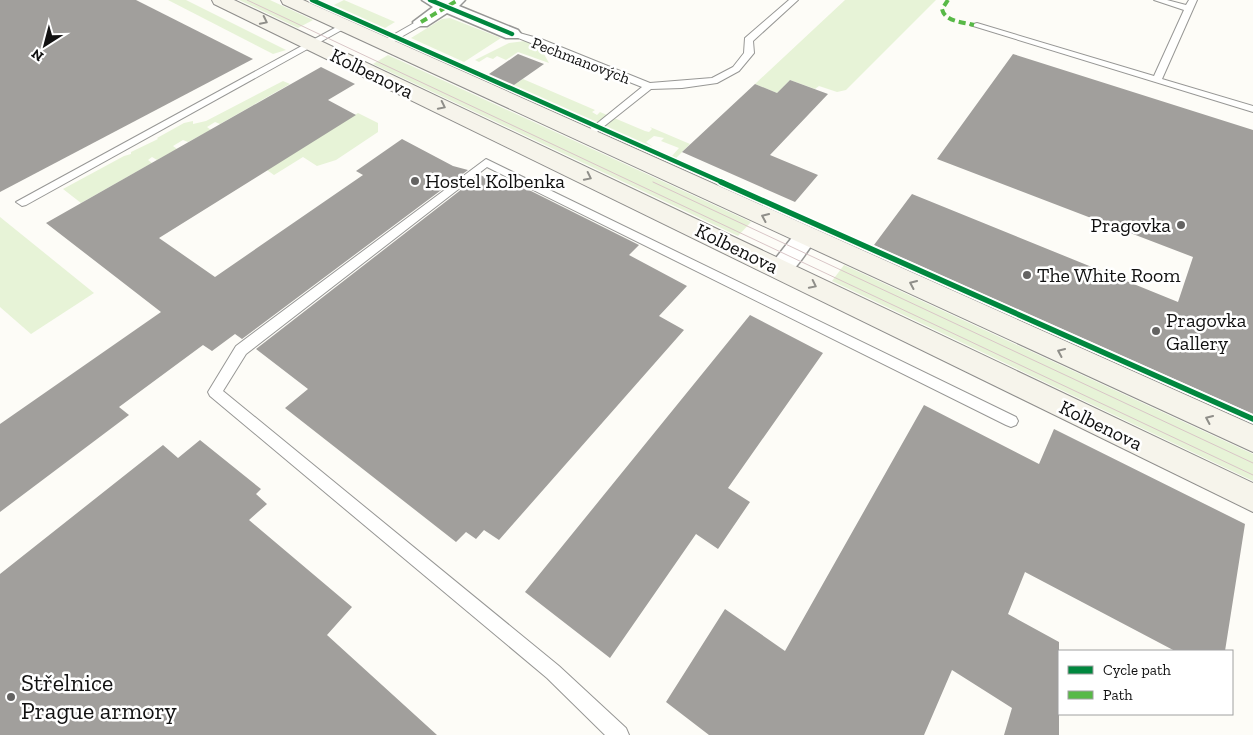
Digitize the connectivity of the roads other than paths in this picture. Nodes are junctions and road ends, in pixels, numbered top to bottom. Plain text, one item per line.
1 (220, 0) edge
2 (289, 0) edge
3 (430, 0) edge
4 (794, 0) edge
5 (1158, 0) edge
6 (452, 3) edge
7 (1191, 4) edge
8 (421, 22) joint
9 (974, 25) dead end
10 (345, 26) junction
11 (512, 34) joint
12 (384, 43) junction
13 (312, 44) junction
14 (1157, 80) junction
15 (649, 86) junction
16 (1253, 109) edge
17 (588, 136) junction
18 (22, 202) dead end
19 (806, 236) junction
20 (780, 269) junction
21 (1011, 422) dead end
22 (1253, 439) edge
23 (1253, 498) edge
24 (619, 735) edge

1 -> 13 main road, Kolbenova
2 - 10 main road, Kolbenova
3 - 6 street, Pechmanových
4 - 15 lane
5 - 7 lane
6 - 8 street
6 - 11 street, Pechmanových
7 - 14 lane
8 - 12 lane
9 - 14 lane
10 - 12 main road, Kolbenova
10 - 13 lane
11 - 15 lane, Pechmanových
12 - 17 main road, Kolbenova
13 - 18 lane
13 -> 20 main road, Kolbenova
14 - 16 lane
15 - 17 lane
19 -> 17 main road, Kolbenova
19 - 20 street
22 -> 19 main road, Kolbenova
20 -> 23 main road, Kolbenova
21 - 24 lane

